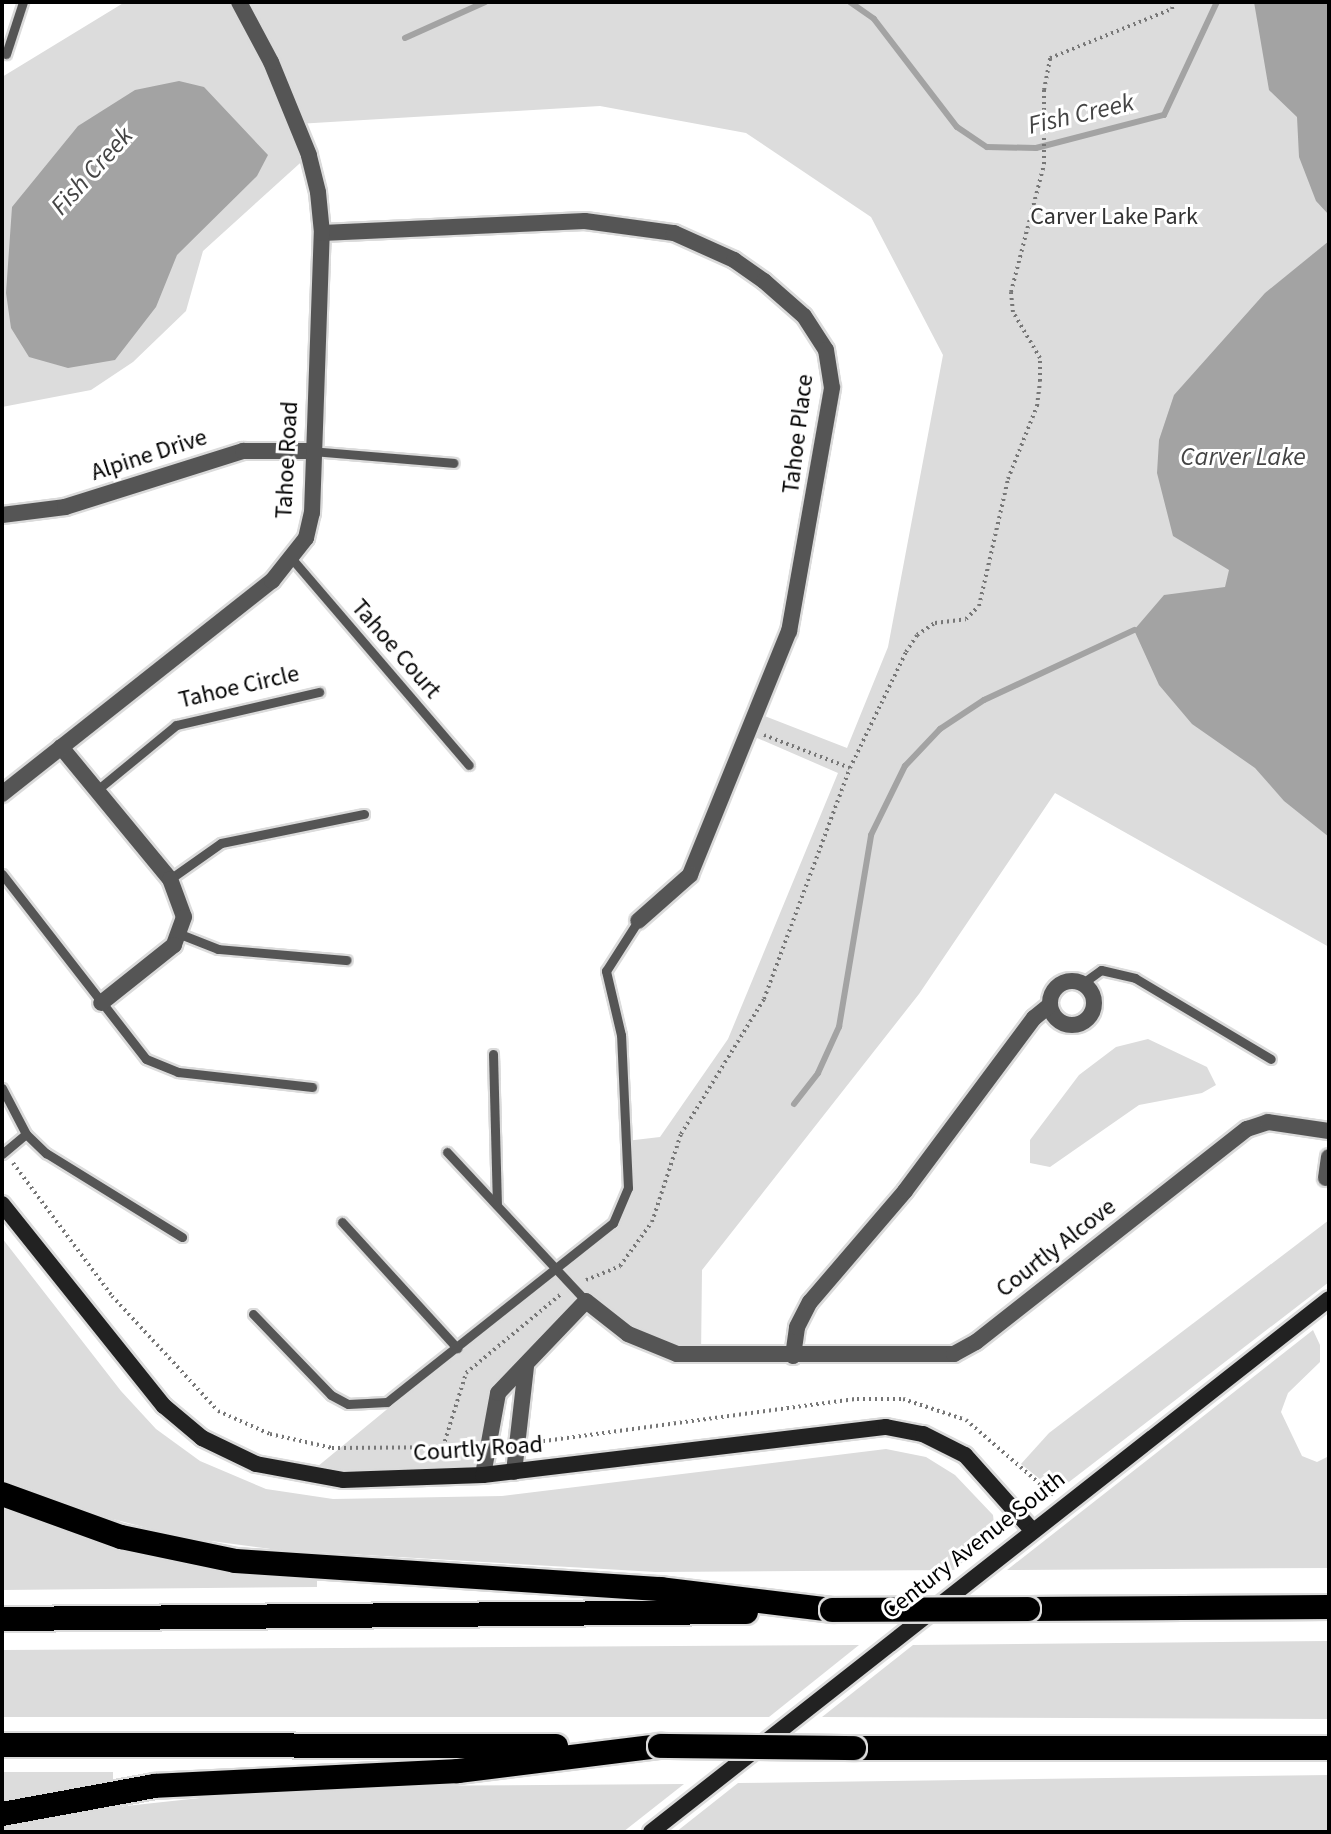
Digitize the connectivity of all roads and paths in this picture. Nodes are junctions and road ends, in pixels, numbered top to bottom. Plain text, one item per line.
1 (23, 2) edge
2 (239, 2) edge
3 (1174, 2) edge
4 (6, 54) dead end
5 (322, 233) junction
6 (311, 451) junction
7 (453, 463) dead end
8 (2, 515) edge
9 (293, 560) junction
10 (319, 692) dead end
11 (750, 729) junction
12 (61, 747) junction
13 (469, 765) dead end
14 (850, 768) junction
15 (97, 790) junction
16 (2, 794) edge
17 (364, 814) dead end
18 (2, 874) edge
19 (170, 879) junction
20 (638, 921) joint
21 (180, 934) junction
22 (347, 960) dead end
23 (1083, 983) junction
24 (101, 1003) junction
25 (1049, 1006) junction
26 (493, 1054) dead end
27 (1271, 1059) dead end
28 (312, 1087) dead end
29 (2, 1088) edge
30 (1329, 1131) edge
31 (26, 1134) junction
32 (447, 1152) dead end
33 (2, 1154) edge
34 (1329, 1157) edge
35 (1326, 1178) dead end
36 (2, 1204) edge
37 (497, 1205) junction
38 (342, 1222) dead end
39 (182, 1237) dead end
40 (556, 1269) junction
41 (572, 1286) junction
42 (1329, 1299) edge
43 (586, 1301) junction
44 (253, 1314) dead end
45 (457, 1348) junction
46 (793, 1356) junction
47 (526, 1367) junction
48 (443, 1447) dead end
49 (514, 1472) junction
50 (483, 1475) junction
51 (2, 1494) edge
52 (1031, 1529) junction
53 (1329, 1607) edge
54 (832, 1610) junction
55 (2, 1619) edge
56 (2, 1745) edge
57 (660, 1746) junction
58 (1329, 1748) edge
59 (2, 1814) edge
60 (651, 1832) edge

1 - 4 lane
2 - 5 street, Tahoe Road
3 - 14 path
5 - 6 street, Tahoe Road
5 - 11 street, Tahoe Place
6 - 7 lane
6 - 8 street, Alpine Drive
6 - 9 street, Tahoe Road
9 - 12 street, Tahoe Road
9 - 13 lane, Tahoe Court
10 - 15 lane, Tahoe Circle
11 - 14 path
11 - 20 street, Tahoe Place
12 - 15 street
12 - 16 street, Tahoe Road
14 - 41 path
15 - 19 street
17 - 19 lane
18 - 24 lane
19 - 21 street
20 - 40 lane
21 - 22 lane
21 - 24 street
23 - 25 street
23 - 25 street
23 - 27 lane
24 - 28 lane
25 - 46 street
26 - 37 lane
29 - 31 lane
30 - 46 street, Courtly Alcove
31 - 33 lane
31 - 39 lane
32 - 37 lane
34 - 35 street
36 - 50 street, Courtly Road
37 - 40 lane
38 - 45 lane
40 - 41 lane
40 - 45 lane
41 - 43 lane
41 - 48 path
42 - 52 street, Century Avenue South
43 - 46 street, Courtly Alcove
43 - 47 street
44 - 45 lane
47 - 49 street
47 - 50 street
49 - 50 street, Courtly Road
49 - 52 street, Courtly Road
51 - 54 highway
52 - 60 street, Century Avenue South
53 - 54 highway, bridge
54 - 55 highway
56 - 57 highway
57 - 58 highway, bridge
57 - 59 highway

